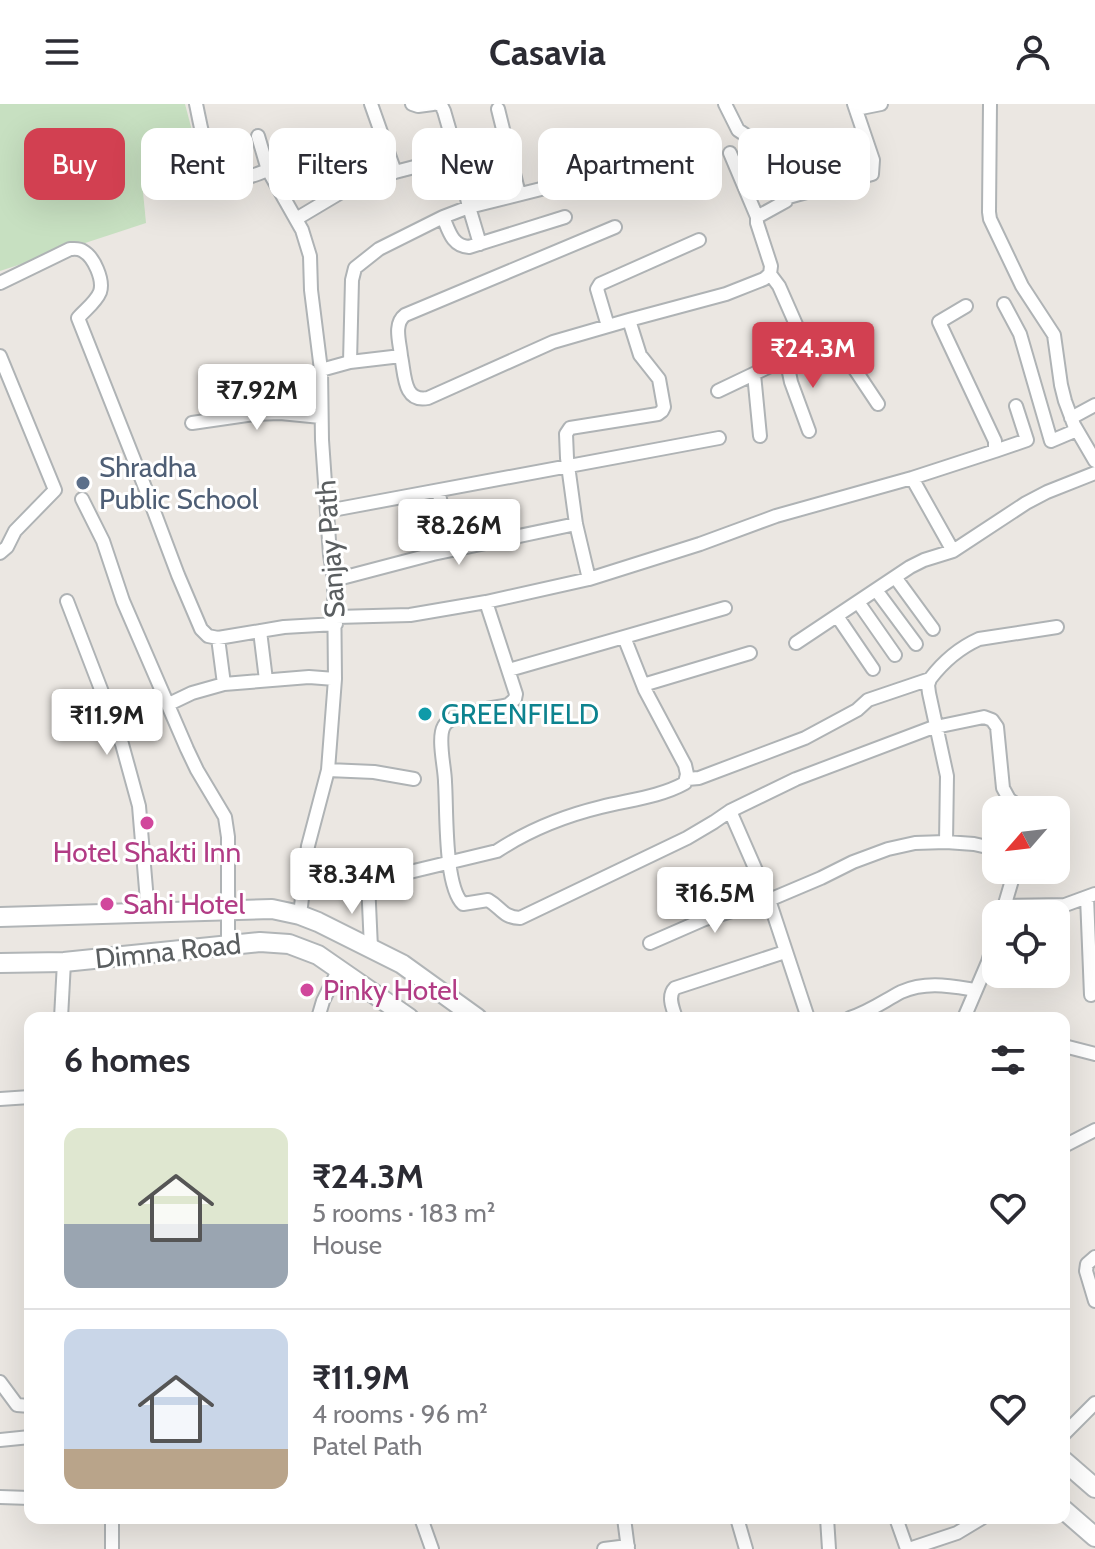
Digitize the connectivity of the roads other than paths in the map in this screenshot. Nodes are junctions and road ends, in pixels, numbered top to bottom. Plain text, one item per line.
1 (196, 104) edge
2 (371, 104) edge
3 (412, 104) edge
4 (435, 104) edge
5 (725, 104) edge
6 (881, 104) edge
7 (990, 104) edge
8 (855, 106) edge
9 (498, 109) dead end
10 (379, 128) edge
11 (449, 128) edge
12 (503, 128) edge
13 (862, 128) edge
14 (738, 130) edge
15 (258, 136) dead end
16 (870, 151) edge
17 (730, 153) dead end
18 (268, 170) junction
19 (870, 175) edge
20 (328, 200) edge
21 (467, 200) edge
22 (496, 200) edge
23 (786, 200) edge
24 (469, 207) junction
25 (443, 217) junction
26 (565, 217) dead end
27 (757, 217) junction
28 (296, 219) junction
29 (615, 227) dead end
30 (699, 240) dead end
31 (480, 244) junction
32 (770, 274) junction
33 (0, 283) edge
34 (1004, 304) dead end
35 (966, 306) dead end
36 (629, 320) junction
37 (608, 326) junction
38 (808, 348) junction
39 (0, 356) edge
40 (401, 356) junction
41 (786, 358) junction
42 (350, 362) junction
43 (321, 370) junction
44 (754, 374) junction
45 (718, 391) dead end
46 (878, 404) dead end
47 (1095, 405) edge
48 (1016, 406) dead end
49 (321, 417) junction
50 (192, 423) dead end
51 (1074, 424) junction
52 (809, 431) dead end
53 (760, 436) dead end
54 (719, 438) dead end
55 (995, 451) junction
56 (1095, 461) edge
57 (568, 467) junction
58 (1095, 473) edge
59 (912, 478) junction
60 (438, 491) junction
61 (82, 499) dead end
62 (327, 511) junction
63 (576, 524) junction
64 (453, 550) junction
65 (953, 551) junction
66 (0, 553) edge
67 (895, 577) junction
68 (589, 579) junction
69 (334, 580) junction
70 (876, 590) junction
71 (67, 601) dead end
72 (486, 602) junction
73 (858, 602) junction
74 (725, 608) dead end
75 (837, 616) junction
76 (336, 621) junction
77 (1057, 627) dead end
78 (933, 629) dead end
79 (260, 631) junction
80 (624, 637) junction
81 (218, 638) junction
82 (796, 643) dead end
83 (916, 644) dead end
84 (750, 653) dead end
85 (895, 655) dead end
86 (873, 669) dead end
87 (509, 670) junction
88 (335, 679) junction
89 (930, 679) junction
90 (266, 680) junction
91 (224, 684) junction
92 (643, 685) junction
93 (169, 704) junction
94 (937, 727) junction
95 (328, 770) junction
96 (414, 779) dead end
97 (687, 779) junction
98 (1007, 796) edge
99 (730, 811) junction
100 (946, 842) junction
101 (982, 846) edge
102 (450, 863) junction
103 (1091, 896) edge
104 (769, 900) junction
105 (1070, 903) edge
106 (227, 911) junction
107 (148, 913) junction
108 (300, 915) junction
109 (0, 917) edge
110 (650, 943) dead end
111 (228, 945) junction
112 (371, 948) junction
113 (785, 952) junction
114 (64, 962) junction
115 (0, 963) edge
116 (339, 969) junction
117 (982, 976) edge
118 (976, 990) junction
119 (1091, 995) dead end
120 (61, 1012) edge
121 (320, 1012) edge
122 (400, 1012) edge
123 (469, 1012) edge
124 (674, 1012) edge
125 (806, 1012) edge
126 (867, 1012) edge
127 (967, 1012) edge
128 (1070, 1048) edge
129 (1095, 1054) edge
130 (1080, 1061) dead end
131 (24, 1097) edge
132 (0, 1099) edge
133 (1095, 1130) edge
134 (1070, 1143) edge
135 (1095, 1257) edge
136 (1095, 1301) edge
137 (0, 1382) edge
138 (1095, 1403) edge
139 (24, 1406) edge
140 (1070, 1428) edge
141 (24, 1438) edge
142 (0, 1440) edge
143 (1070, 1466) edge
144 (1095, 1488) edge
145 (0, 1497) edge
146 (24, 1498) edge
147 (1070, 1515) edge
148 (112, 1524) edge
149 (423, 1524) edge
150 (625, 1524) edge
151 (739, 1524) edge
152 (827, 1524) edge
153 (898, 1524) edge
154 (972, 1524) edge
155 (1095, 1537) edge
156 (628, 1548) edge
157 (112, 1549) edge
158 (432, 1549) edge
159 (604, 1549) edge
160 (746, 1549) edge
161 (829, 1549) edge
162 (908, 1549) edge

1 - 18 street
2 - 10 street
3 - 4 street
4 - 11 street
5 - 14 street
6 - 8 street
7 - 51 street
8 - 13 street
9 - 12 street
15 - 18 street, Sanjay Path
16 - 19 street
17 - 27 street
18 - 28 street, Sanjay Path
20 - 28 street
21 - 24 street
22 - 24 street
23 - 27 street
24 - 25 street
24 - 31 street
25 - 31 street
25 - 42 street
26 - 31 street
27 - 32 street
28 - 43 street, Sanjay Path
29 - 40 street
30 - 37 street
32 - 36 street
32 - 38 street
33 - 81 street
34 - 51 street
35 - 55 street
36 - 37 street
36 - 57 street
37 - 40 street
38 - 41 street
38 - 46 street
39 - 66 street
40 - 42 street
41 - 44 street
41 - 52 street
42 - 43 street
43 - 49 street, Sanjay Path
44 - 45 street
44 - 53 street
47 - 51 street
48 - 55 street
49 - 50 street
49 - 62 street, Sanjay Path
51 - 56 street
54 - 57 street
55 - 59 street
57 - 60 street
57 - 63 street
58 - 65 street
59 - 65 street
59 - 68 street
60 - 62 street
60 - 64 street
61 - 93 street
62 - 69 street, Sanjay Path
63 - 64 street
63 - 68 street
64 - 69 street
65 - 67 street
67 - 70 street
67 - 78 street
68 - 72 street
69 - 76 street, Sanjay Path
70 - 73 street
70 - 83 street
71 - 107 street
72 - 76 street
72 - 87 street
73 - 75 street
73 - 85 street
74 - 80 street
75 - 82 street
75 - 86 street
76 - 79 street
76 - 88 street, Sanjay Path
77 - 89 street
79 - 81 street
79 - 90 street
80 - 87 street
80 - 92 street
81 - 91 street
84 - 92 street
87 - 102 street
88 - 90 street
88 - 95 street, Sanjay Path
89 - 94 street
89 - 97 street
90 - 91 street
91 - 93 street
92 - 97 street
93 - 106 street
94 - 98 street
94 - 99 street
94 - 100 street
95 - 96 street
95 - 108 street, Sanjay Path
97 - 102 street
99 - 102 street
99 - 104 street
100 - 101 street
100 - 104 street
102 - 112 street
103 - 105 street
103 - 119 street
104 - 110 street
104 - 113 street
106 - 107 street
106 - 108 street
106 - 111 street
107 - 109 street
108 - 112 street
111 - 114 street, Dimna Road
111 - 116 street, Dimna Road
112 - 123 street
113 - 124 street
113 - 125 street
114 - 115 street, Dimna Road
114 - 120 street
116 - 121 street
116 - 122 street, Dimna Road
117 - 118 street
118 - 126 street
118 - 127 street
128 - 129 street
129 - 130 street
131 - 132 street
133 - 134 street
135 - 136 street
137 - 139 street
138 - 140 street
141 - 142 street
143 - 144 street
145 - 146 street
147 - 155 street
148 - 157 street
149 - 158 street
150 - 156 street
151 - 160 street
152 - 161 street
153 - 162 street
154 - 162 street
156 - 159 street

